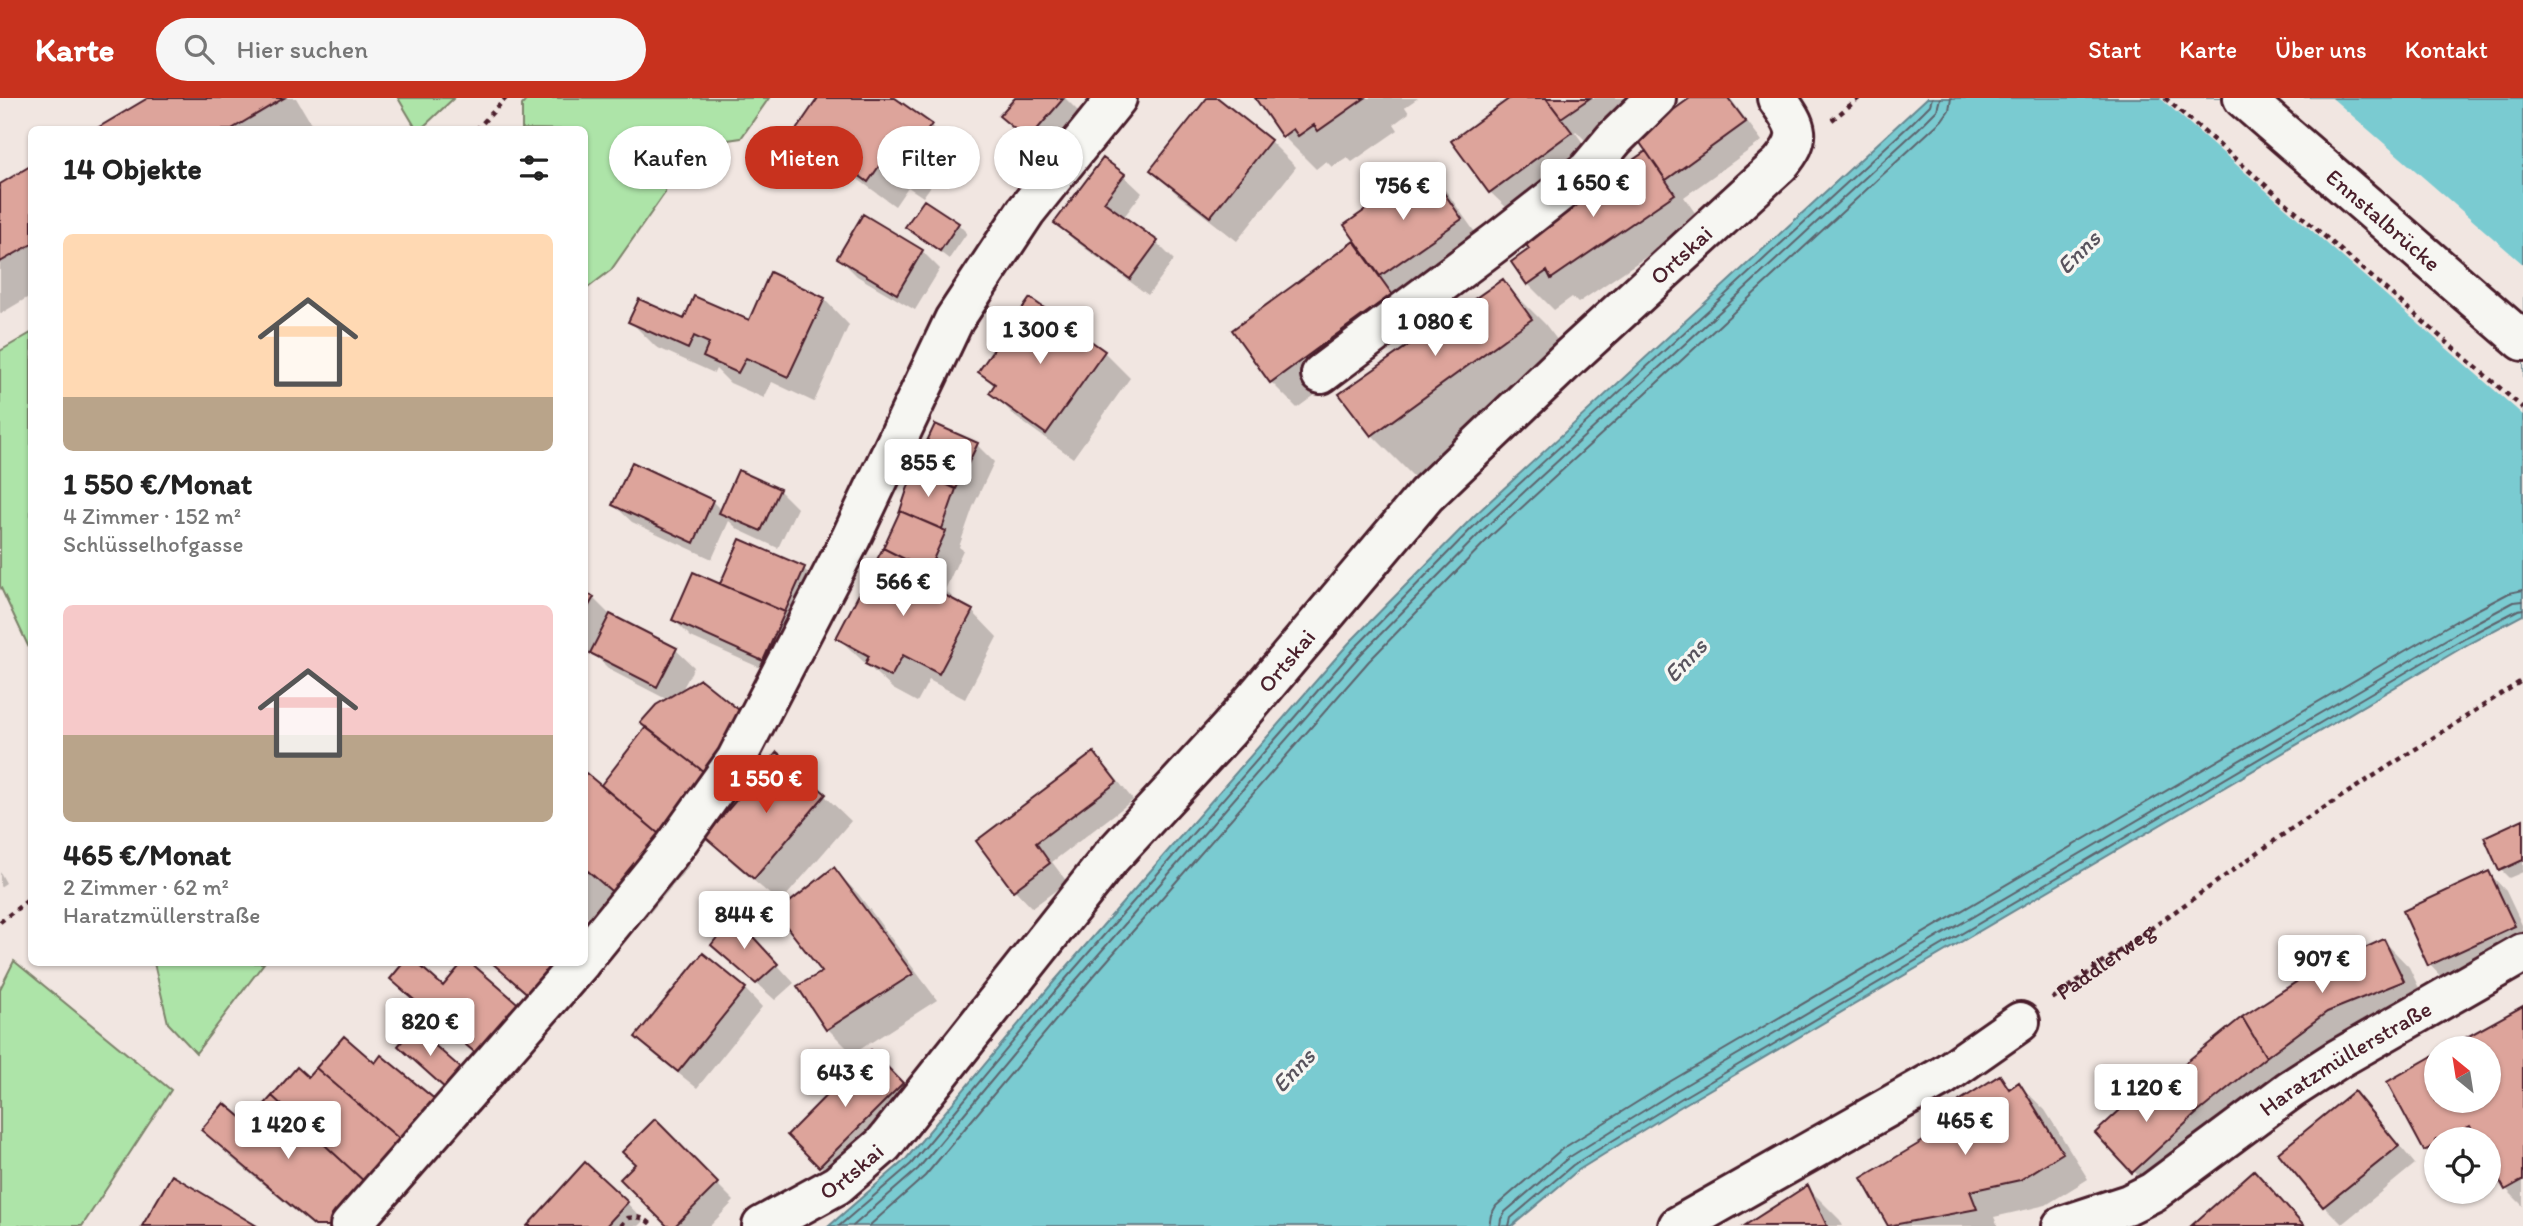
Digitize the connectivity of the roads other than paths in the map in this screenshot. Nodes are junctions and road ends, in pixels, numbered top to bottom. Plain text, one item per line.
1 (1117, 98) edge
2 (1656, 98) edge
3 (1777, 98) edge
4 (2243, 98) edge
5 (2523, 341) edge
6 (1321, 374) dead end
7 (588, 953) edge
8 (2523, 953) edge
9 (578, 966) edge
10 (2020, 1022) road end
11 (350, 1226) edge
12 (762, 1226) edge
13 (1678, 1226) edge
14 (2062, 1226) edge

1 - 7 street
2 - 6 street
3 - 12 street, Ortskai
4 - 5 street, Ennstalbrücke
8 - 14 street, Haratzmüllerstraße
9 - 11 street
10 - 13 street

